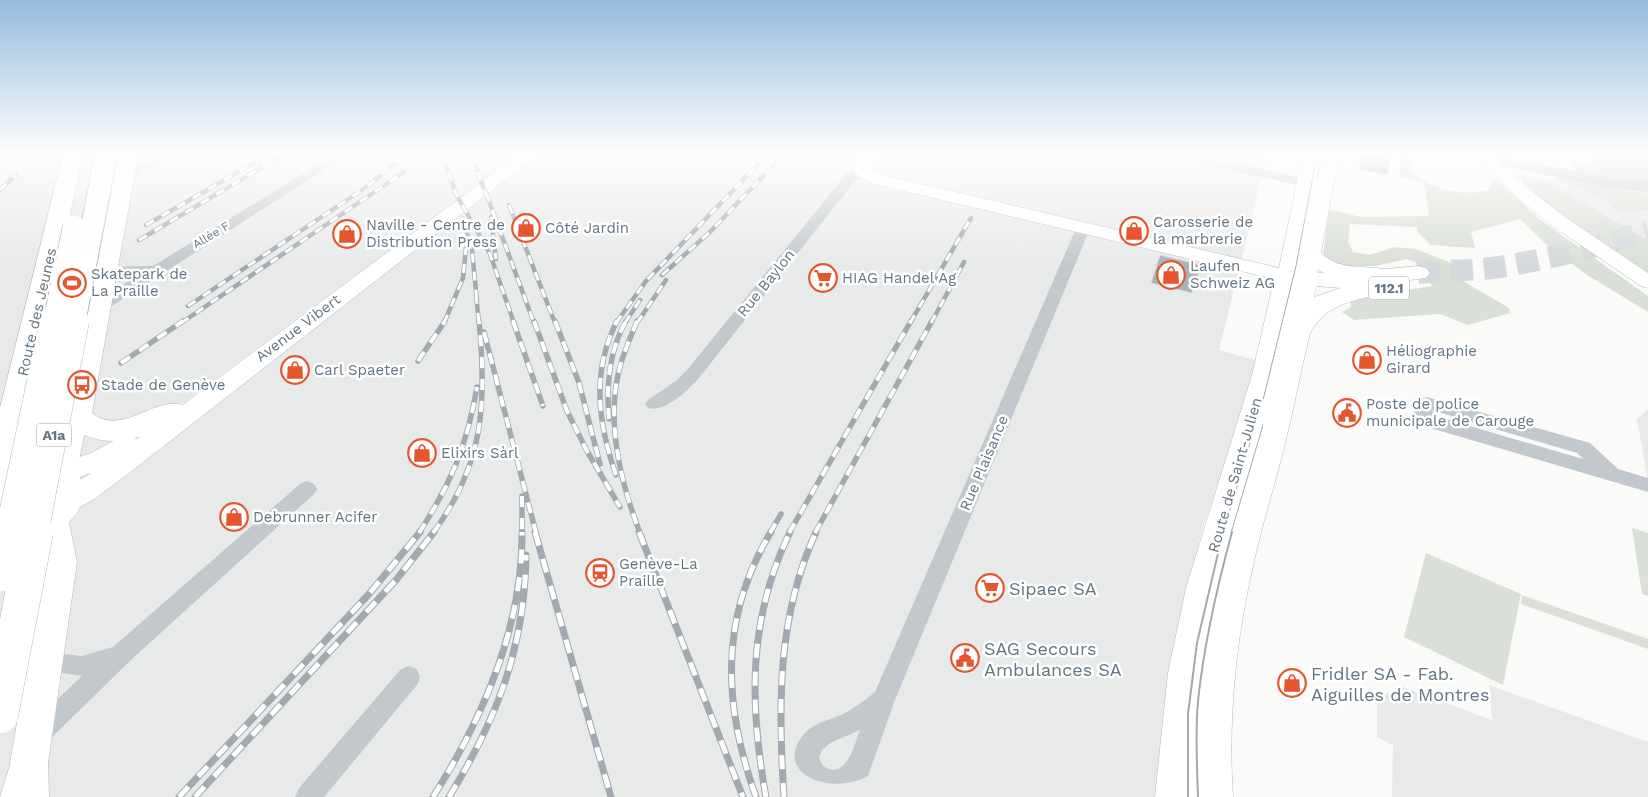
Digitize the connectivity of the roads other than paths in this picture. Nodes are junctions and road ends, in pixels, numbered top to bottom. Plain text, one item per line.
1 (64, 192) edge
2 (82, 192) edge
3 (99, 192) edge
4 (119, 192) edge
5 (120, 192) edge
6 (280, 192) edge
7 (466, 192) edge
8 (479, 192) edge
9 (838, 192) edge
10 (935, 192) edge
11 (1307, 192) edge
12 (1323, 192) edge
13 (1523, 192) edge
14 (58, 214) junction
15 (1084, 226) junction
16 (1312, 255) junction
17 (106, 266) junction
18 (156, 268) junction
19 (47, 270) junction
20 (1414, 277) joint
21 (1303, 282) junction
22 (1648, 282) edge
23 (1346, 287) junction
24 (98, 307) junction
25 (1297, 333) junction
26 (654, 404) dead end
27 (173, 412) junction
28 (77, 416) junction
29 (0, 468) edge
30 (1611, 474) junction
31 (1648, 486) edge
32 (308, 489) dead end
33 (0, 493) edge
34 (61, 497) junction
35 (0, 536) edge
36 (0, 573) edge
37 (125, 651) junction
38 (46, 662) junction
39 (409, 678) dead end
40 (883, 700) dead end
41 (0, 715) edge
42 (28, 774) edge
43 (308, 797) edge
44 (1175, 797) edge
45 (1213, 797) edge

1 - 14 main road, Route des Jeunes
2 - 36 main road, A1a, bridge
3 - 41 main road, A1a, bridge
4 - 14 main road
5 - 17 main road
6 - 18 street, Allée F
7 - 27 main road, Avenue Vibert
8 - 34 main road, Avenue Vibert
9 - 26 street, Rue Baylon
10 - 15 main road
11 - 21 main road, Route de Saint-Julien
12 - 16 main road, Route de Saint-Julien
13 - 22 main road
14 - 19 main road, Route des Jeunes
15 - 21 main road
15 - 40 street, Rue Plaisance
16 - 20 main road
16 - 21 main road, Route de Saint-Julien
17 - 18 street
17 - 19 main road
17 - 24 main road
18 - 24 street
19 - 29 main road, Route des Jeunes
20 - 23 main road, 112.1
21 - 23 main road
21 - 25 main road, Route de Saint-Julien
21 - 44 main road, Route de Saint-Julien
23 - 25 main road
24 - 28 main road
25 - 45 main road, Route de Saint-Julien
27 - 28 main road
27 - 34 main road, Avenue Vibert
28 - 34 main road
30 - 30 street
30 - 31 street
32 - 37 street
33 - 34 main road
34 - 35 main road
34 - 38 main road
37 - 38 street
37 - 42 street
38 - 42 main road
39 - 43 street

